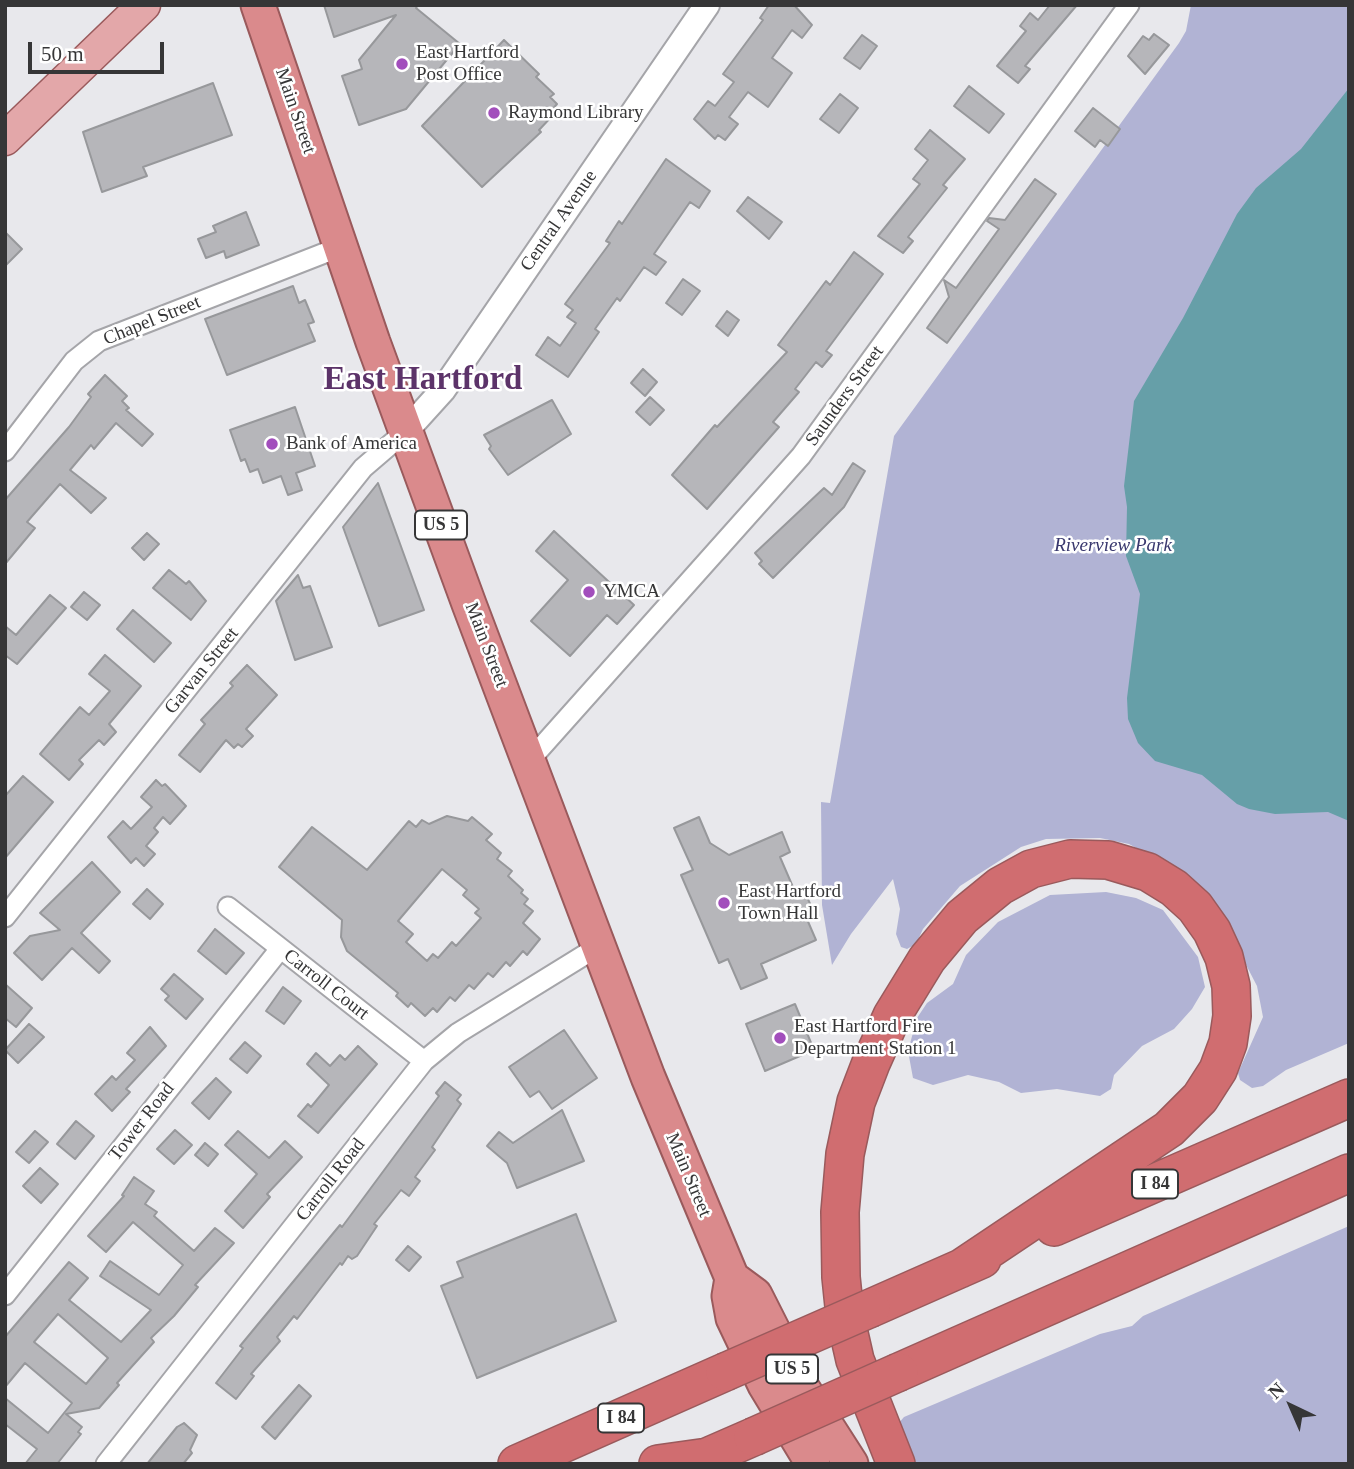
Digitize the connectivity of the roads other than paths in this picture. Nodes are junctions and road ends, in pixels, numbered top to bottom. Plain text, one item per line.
1 (144, 5) edge
2 (258, 5) edge
3 (707, 5) edge
4 (1129, 5) edge
5 (5, 139) edge
6 (340, 247) junction
7 (405, 432) junction
8 (5, 452) edge
9 (529, 761) junction
10 (228, 906) dead end
11 (5, 917) edge
12 (599, 946) junction
13 (280, 949) junction
14 (424, 1062) junction
15 (1349, 1098) edge
16 (1349, 1172) edge
17 (960, 1269) junction
18 (732, 1278) junction
19 (5, 1295) edge
20 (699, 1460) edge
21 (106, 1464) edge
22 (516, 1464) edge
23 (658, 1464) edge
24 (813, 1464) edge
25 (851, 1464) edge
26 (896, 1464) edge

1 - 5 main road
2 - 6 highway, Main Street / US 5
3 - 7 street, Central Avenue
4 - 9 street, Saunders Street
6 - 7 highway, Main Street / US 5
6 - 8 street, Chapel Street
7 - 9 highway, Main Street / US 5
7 - 11 street, Garvan Street
9 - 12 highway, Main Street / US 5
10 - 13 street, Carroll Court
12 - 14 street, Carroll Road
12 - 18 highway, Main Street / US 5
13 - 14 street, Carroll Court
13 - 19 street, Tower Road
14 - 21 street, Carroll Road
15 - 17 highway, I 84
16 - 20 highway, bridge
17 - 22 highway, I 84, bridge
17 - 26 highway
18 - 24 highway, Main Street / US 5
18 - 25 highway, Main Street / US 5
20 - 23 highway

